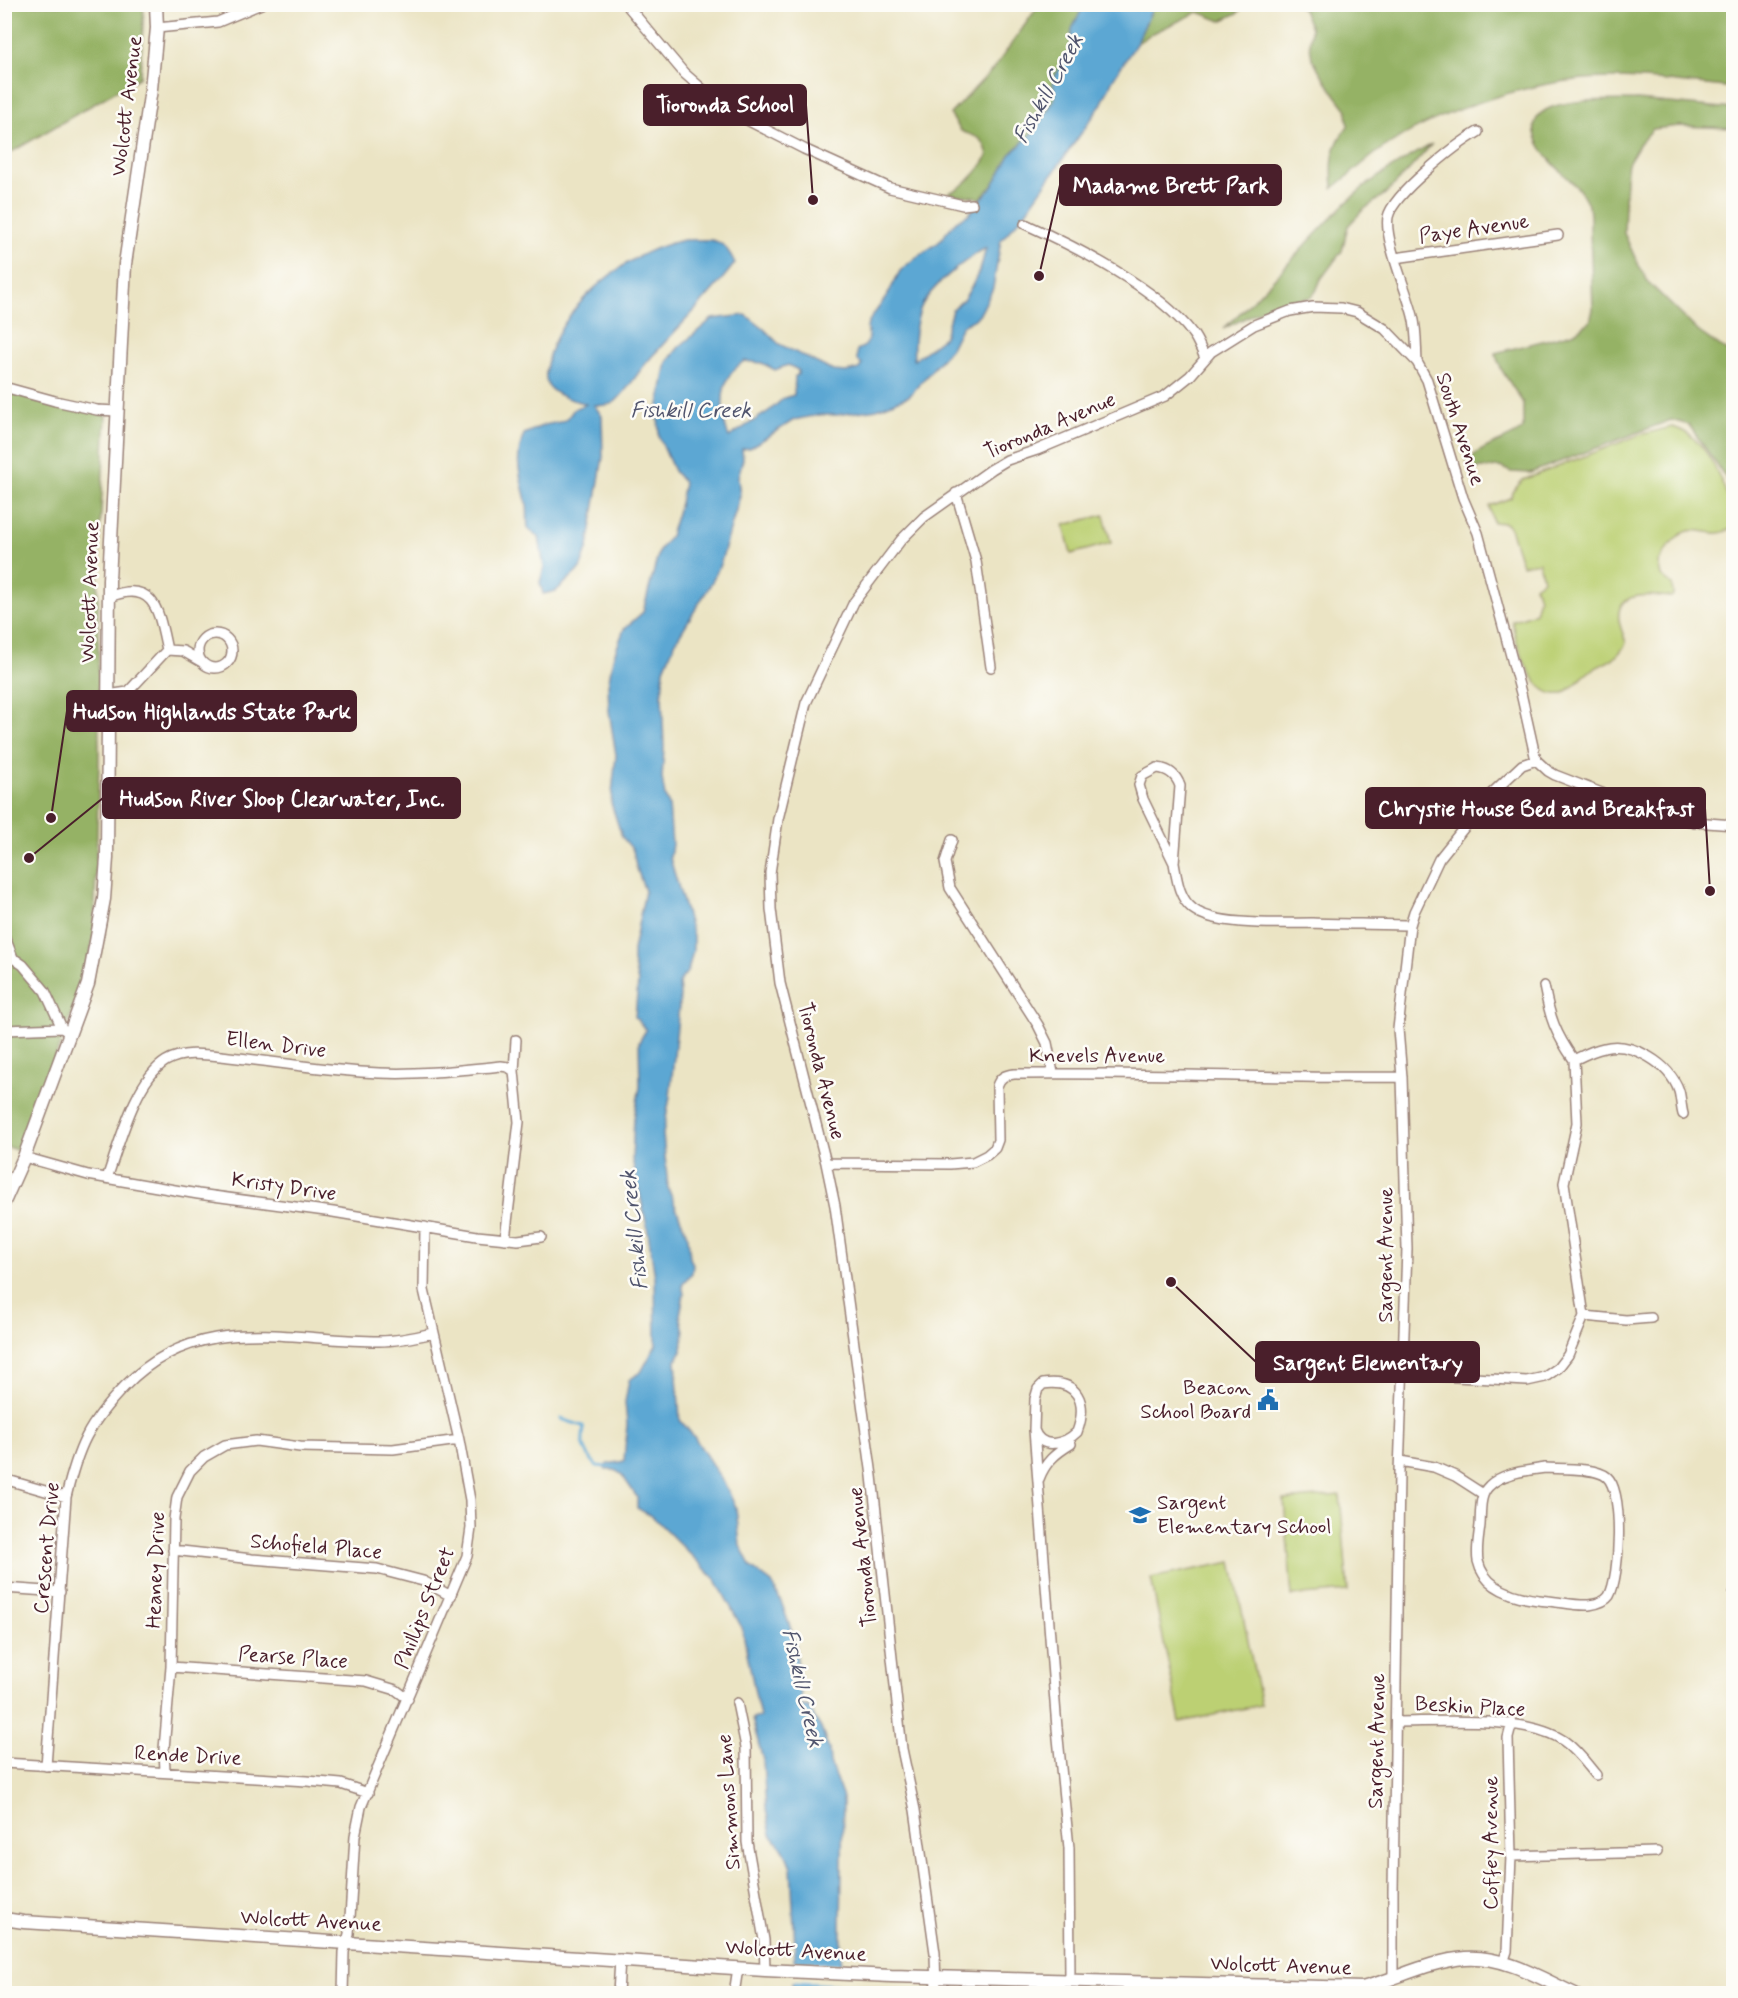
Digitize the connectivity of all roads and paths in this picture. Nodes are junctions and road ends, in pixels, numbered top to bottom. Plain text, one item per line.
1 (156, 4) edge
2 (261, 4) edge
3 (626, 4) edge
4 (157, 28) junction
5 (1478, 132) dead end
6 (972, 204) dead end
7 (1025, 224) dead end
8 (1558, 235) dead end
9 (1395, 258) junction
10 (1205, 358) junction
11 (1417, 362) junction
12 (4, 387) edge
13 (117, 411) junction
14 (956, 493) junction
15 (109, 597) junction
16 (167, 650) junction
17 (202, 662) dead end
18 (991, 667) dead end
19 (107, 695) junction
20 (1536, 760) junction
21 (1734, 825) edge
22 (952, 840) dead end
23 (1174, 863) junction
24 (1410, 925) junction
25 (4, 935) edge
26 (1544, 986) dead end
27 (4, 1030) edge
28 (66, 1031) junction
29 (516, 1040) dead end
30 (1574, 1060) junction
31 (514, 1071) junction
32 (1053, 1073) junction
33 (1402, 1077) junction
34 (1683, 1114) dead end
35 (24, 1157) junction
36 (826, 1163) junction
37 (107, 1178) junction
38 (4, 1202) edge
39 (425, 1227) junction
40 (541, 1237) dead end
41 (504, 1239) junction
42 (1584, 1316) junction
43 (1651, 1318) dead end
44 (433, 1333) junction
45 (1404, 1374) junction
46 (1034, 1430) junction
47 (1077, 1432) junction
48 (459, 1440) junction
49 (1400, 1461) junction
50 (4, 1479) edge
51 (1037, 1484) junction
52 (1483, 1494) junction
53 (66, 1497) junction
54 (173, 1550) junction
55 (4, 1588) edge
56 (60, 1592) junction
57 (1734, 1594) edge
58 (451, 1596) junction
59 (171, 1666) junction
60 (1733, 1681) edge
61 (408, 1699) junction
62 (737, 1703) dead end
63 (1734, 1703) edge
64 (1396, 1722) junction
65 (1512, 1723) junction
66 (4, 1763) edge
67 (46, 1766) junction
68 (165, 1771) junction
69 (1596, 1775) dead end
70 (368, 1792) junction
71 (1657, 1852) dead end
72 (1511, 1856) junction
73 (4, 1919) edge
74 (347, 1943) junction
75 (620, 1959) junction
76 (1503, 1963) junction
77 (738, 1968) junction
78 (769, 1970) junction
79 (930, 1977) junction
80 (1393, 1979) junction
81 (1070, 1980) junction
82 (1114, 1988) edge
83 (1339, 1991) edge
84 (342, 1994) edge
85 (618, 1994) edge
86 (734, 1994) edge
87 (936, 1994) edge
88 (1575, 1994) edge

1 - 4 main road, Wolcott Avenue
2 - 4 street
3 - 6 street
4 - 13 main road, Wolcott Avenue
5 - 9 street
7 - 10 street
8 - 9 street, Paye Avenue
9 - 11 street
10 - 11 street, South Avenue
10 - 14 street, Tioronda Avenue
11 - 20 street, South Avenue
12 - 13 street
13 - 15 main road, Wolcott Avenue
14 - 18 street
14 - 36 street, Tioronda Avenue
15 - 16 street
15 - 19 main road, Wolcott Avenue
16 - 17 street
16 - 19 street
19 - 28 main road, Wolcott Avenue
20 - 21 street
20 - 24 street, Sargent Avenue
22 - 32 street
23 - 23 street
23 - 24 street
24 - 33 street, Sargent Avenue
25 - 28 street
26 - 30 street
27 - 28 street
28 - 35 main road, Wolcott Avenue
29 - 31 street
30 - 34 street
30 - 42 street
31 - 37 street, Ellen Drive
31 - 41 street
32 - 33 street, Knevels Avenue
32 - 36 street, Knevels Avenue
33 - 45 street, Sargent Avenue
35 - 37 street, Kristy Drive
35 - 38 main road, Wolcott Avenue
36 - 79 street, Tioronda Avenue
37 - 39 street, Kristy Drive
39 - 41 street, Kristy Drive
39 - 44 street, Phillips Street
40 - 41 street, Kristy Drive
42 - 43 street
42 - 45 street
44 - 48 street, Phillips Street
44 - 53 street, Crescent Drive
45 - 49 street, Sargent Avenue
46 - 47 street
46 - 47 street
46 - 51 street
47 - 51 street
48 - 54 street, Heaney Drive
48 - 58 street, Phillips Street
49 - 52 street
49 - 64 street, Sargent Avenue
50 - 53 street
51 - 81 street
52 - 52 street
53 - 56 street, Crescent Drive
54 - 58 street, Schofield Place
54 - 59 street, Heaney Drive
55 - 56 street
56 - 67 street, Crescent Drive
57 - 60 street
58 - 61 street, Phillips Street
59 - 61 street, Pearse Place
59 - 68 street, Heaney Drive
60 - 63 street
61 - 70 street, Phillips Street
62 - 78 street, Simmons Lane
64 - 65 street, Beskin Place
64 - 80 street, Sargent Avenue
65 - 69 street, Beskin Place
65 - 72 street, Coffey Avenue
66 - 67 street, Rende Drive
67 - 68 street, Rende Drive
68 - 70 street, Rende Drive
70 - 74 street, Phillips Street
71 - 72 street
72 - 76 street, Coffey Avenue
73 - 74 main road, Wolcott Avenue
74 - 75 main road, Wolcott Avenue
74 - 84 street, Phillips Street
75 - 77 main road, Wolcott Avenue
75 - 85 street
76 - 80 main road, Wolcott Avenue
76 - 88 main road, Wolcott Avenue
77 - 78 main road, Wolcott Avenue
77 - 86 street
78 - 79 main road, Wolcott Avenue
79 - 81 main road, Wolcott Avenue
79 - 87 street, Tioronda Avenue
80 - 83 main road, Wolcott Avenue
81 - 82 main road, Wolcott Avenue
82 - 83 main road, Wolcott Avenue

